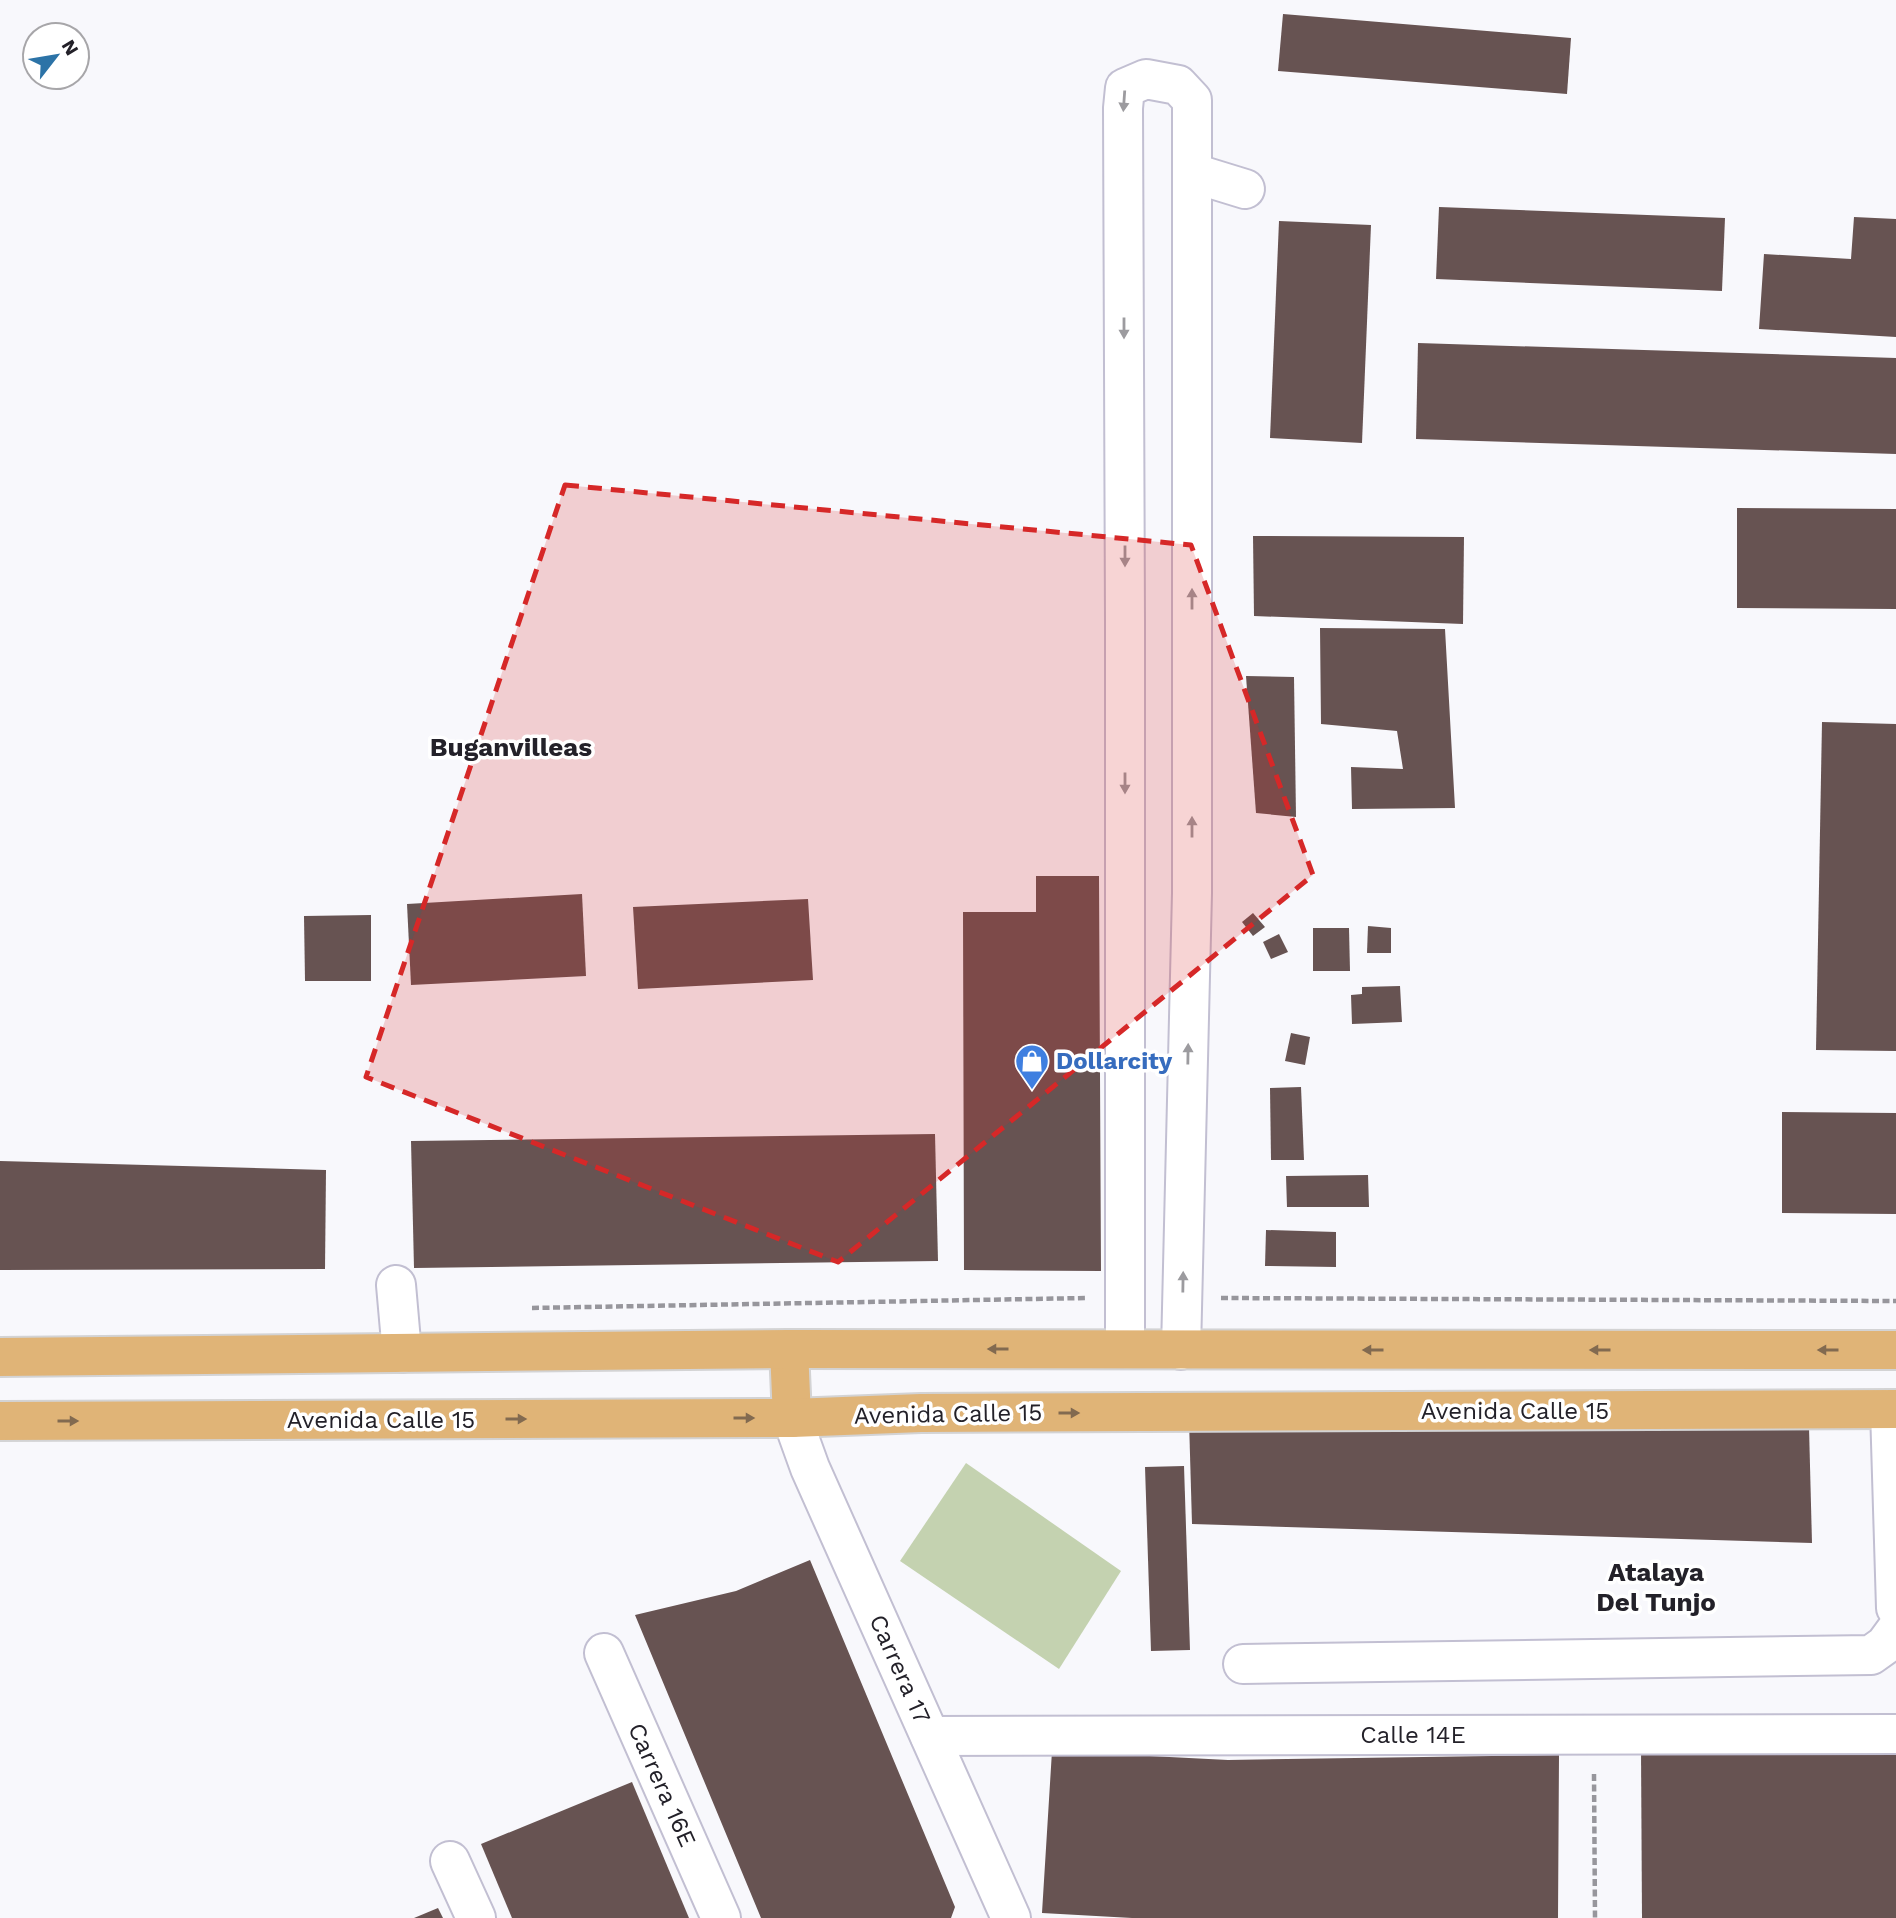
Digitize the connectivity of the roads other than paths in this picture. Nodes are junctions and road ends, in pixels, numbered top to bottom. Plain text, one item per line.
1 (1193, 173) junction
2 (1245, 189) dead end
3 (396, 1285) dead end
4 (789, 1349) junction
5 (1125, 1349) junction
6 (1181, 1350) junction
7 (1896, 1350) edge
8 (402, 1353) junction
9 (0, 1357) edge
10 (1893, 1409) edge
11 (792, 1418) junction
12 (0, 1421) edge
13 (1895, 1584) edge
14 (1896, 1630) edge
15 (604, 1653) dead end
16 (1243, 1664) dead end
17 (1896, 1734) edge
18 (930, 1736) junction
19 (450, 1861) dead end
20 (476, 1918) edge
21 (721, 1918) edge
22 (1011, 1918) edge

1 - 2 street
1 -> 5 street
6 -> 1 street
3 - 8 street
5 -> 4 main road
4 - 8 main road
4 - 11 main road
5 - 6 main road
7 -> 6 main road
8 - 9 main road
11 -> 10 main road, Avenida Calle 15
10 - 13 street
12 -> 11 main road, Avenida Calle 15
11 - 18 street, Carrera 17
14 - 16 street
15 - 21 street, Carrera 16E
17 - 18 street, Calle 14E
18 - 22 street, Carrera 17
19 - 20 street

